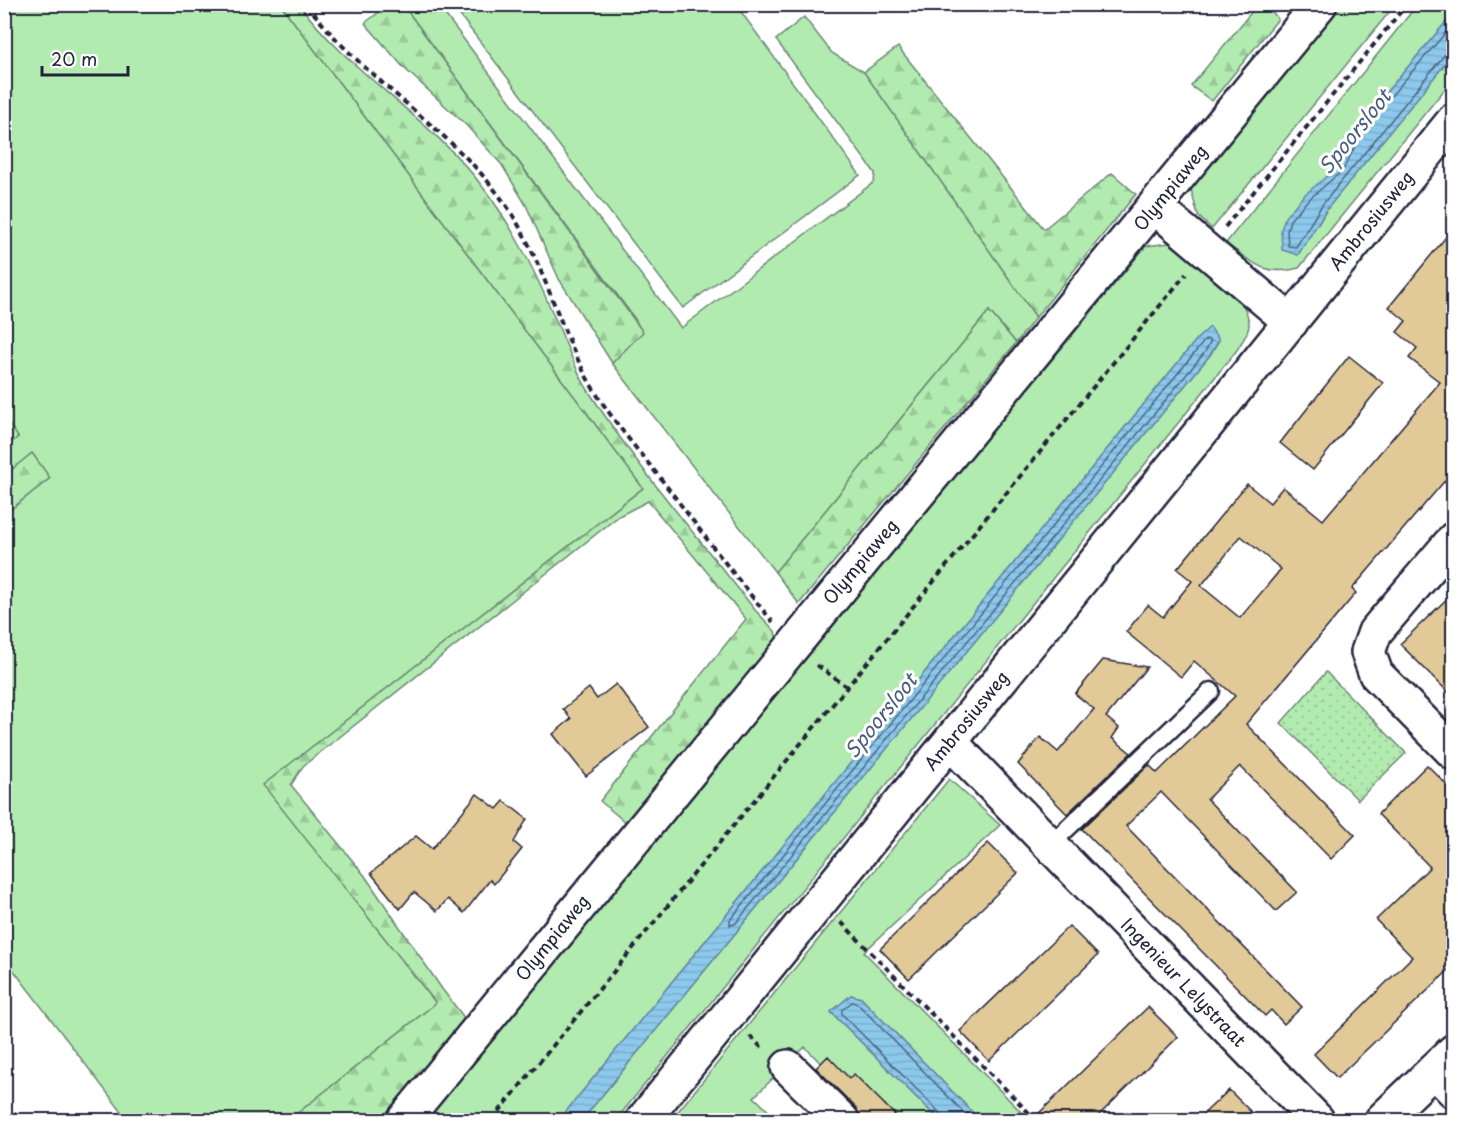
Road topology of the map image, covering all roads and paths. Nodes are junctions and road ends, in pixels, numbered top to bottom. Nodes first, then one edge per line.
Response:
1 (307, 4) edge
2 (1320, 4) edge
3 (1407, 4) edge
4 (1454, 120) edge
5 (1155, 207) junction
6 (1206, 250) junction
7 (1291, 322) junction
8 (1449, 553) edge
9 (792, 646) junction
10 (847, 688) junction
11 (1211, 691) dead end
12 (950, 742) junction
13 (1454, 753) edge
14 (1050, 845) junction
15 (821, 901) junction
16 (729, 1015) junction
17 (788, 1067) joint
18 (1447, 1071) edge
19 (404, 1120) edge
20 (492, 1120) edge
21 (643, 1120) edge
22 (842, 1120) edge
23 (1036, 1120) edge
24 (1317, 1120) edge
25 (1382, 1120) edge

1 - 9 path
2 - 5 street, Olympiaweg
3 - 6 path
4 - 7 street, Ambrosiusweg
5 - 6 street
5 - 9 street, Olympiaweg
6 - 7 street
6 - 10 path
7 - 12 street, Ambrosiusweg
8 - 13 street
9 - 10 path
9 - 19 street, Olympiaweg
10 - 20 path
11 - 14 lane
12 - 14 street, Ingenieur Lelystraat
12 - 15 street, Ambrosiusweg
14 - 24 street, Ingenieur Lelystraat
15 - 16 street, Ambrosiusweg
15 - 23 path
16 - 17 path
16 - 21 street, Ambrosiusweg
17 - 22 street
18 - 25 street

